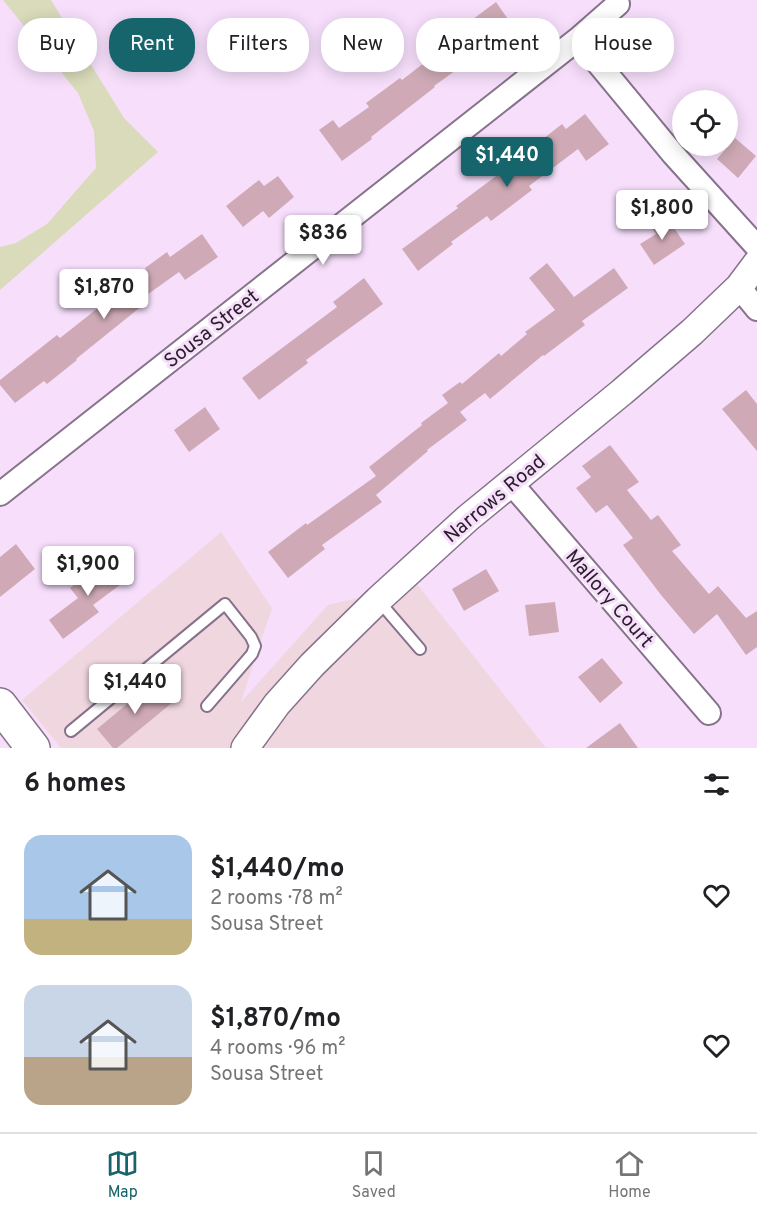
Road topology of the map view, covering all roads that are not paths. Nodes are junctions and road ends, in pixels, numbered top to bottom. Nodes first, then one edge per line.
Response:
1 (618, 4) dead end
2 (602, 18) edge
3 (572, 44) edge
4 (605, 72) edge
5 (757, 247) edge
6 (757, 263) edge
7 (739, 287) junction
8 (757, 309) edge
9 (512, 483) junction
10 (0, 494) edge
11 (378, 600) junction
12 (420, 649) dead end
13 (0, 705) edge
14 (207, 706) dead end
15 (709, 712) dead end
16 (71, 731) dead end
17 (0, 742) edge
18 (5, 748) edge
19 (33, 748) edge
20 (245, 748) edge

1 - 2 street, Sousa Street
3 - 10 street, Sousa Street
4 - 5 street
6 - 7 street, Narrows Road
7 - 8 street
7 - 9 street, Narrows Road
9 - 11 street, Narrows Road
9 - 15 street, Mallory Court
11 - 12 lane
11 - 20 street, Narrows Road
13 - 19 main road
14 - 16 lane
17 - 18 main road

